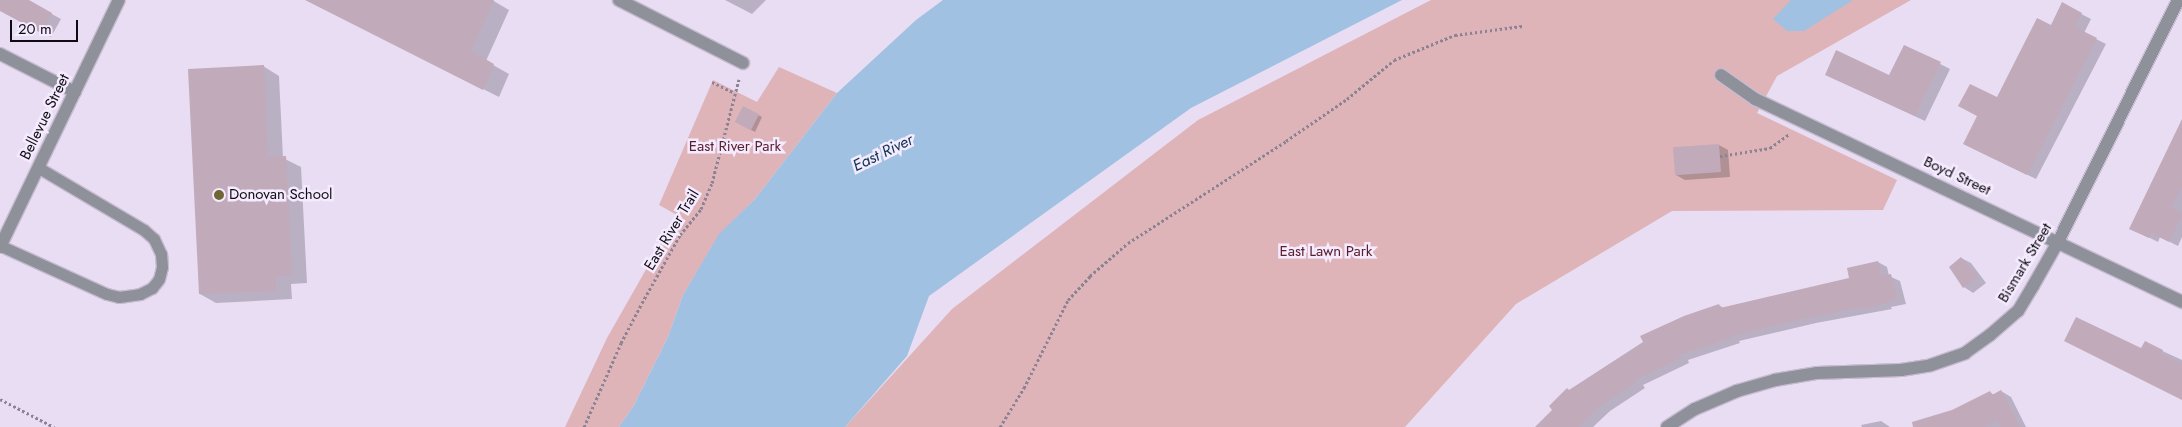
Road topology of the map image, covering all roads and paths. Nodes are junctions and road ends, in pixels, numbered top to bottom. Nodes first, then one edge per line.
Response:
1 (119, 0) edge
2 (619, 0) edge
3 (2178, 0) edge
4 (1522, 26) dead end
5 (0, 54) edge
6 (743, 63) joint
7 (1721, 75) dead end
8 (712, 82) dead end
9 (76, 92) junction
10 (735, 93) junction
11 (1804, 122) junction
12 (1720, 156) dead end
13 (38, 168) junction
14 (2058, 242) junction
15 (0, 247) edge
16 (2182, 302) edge
17 (0, 399) edge
18 (54, 427) edge
19 (584, 427) edge
20 (1000, 427) edge
21 (1667, 427) edge

1 - 9 street, Bellevue Street
2 - 6 street
3 - 14 street, Bismark Street
4 - 20 path
5 - 9 street
6 - 10 path, East River Trail
7 - 11 street, Boyd Street
8 - 10 path
9 - 13 street, Bellevue Street
10 - 19 path, East River Trail
11 - 12 path
11 - 14 street, Boyd Street
13 - 15 street, Bellevue Street
13 - 15 lane
14 - 16 street, Boyd Street
14 - 21 street, Bismark Street
17 - 18 path

